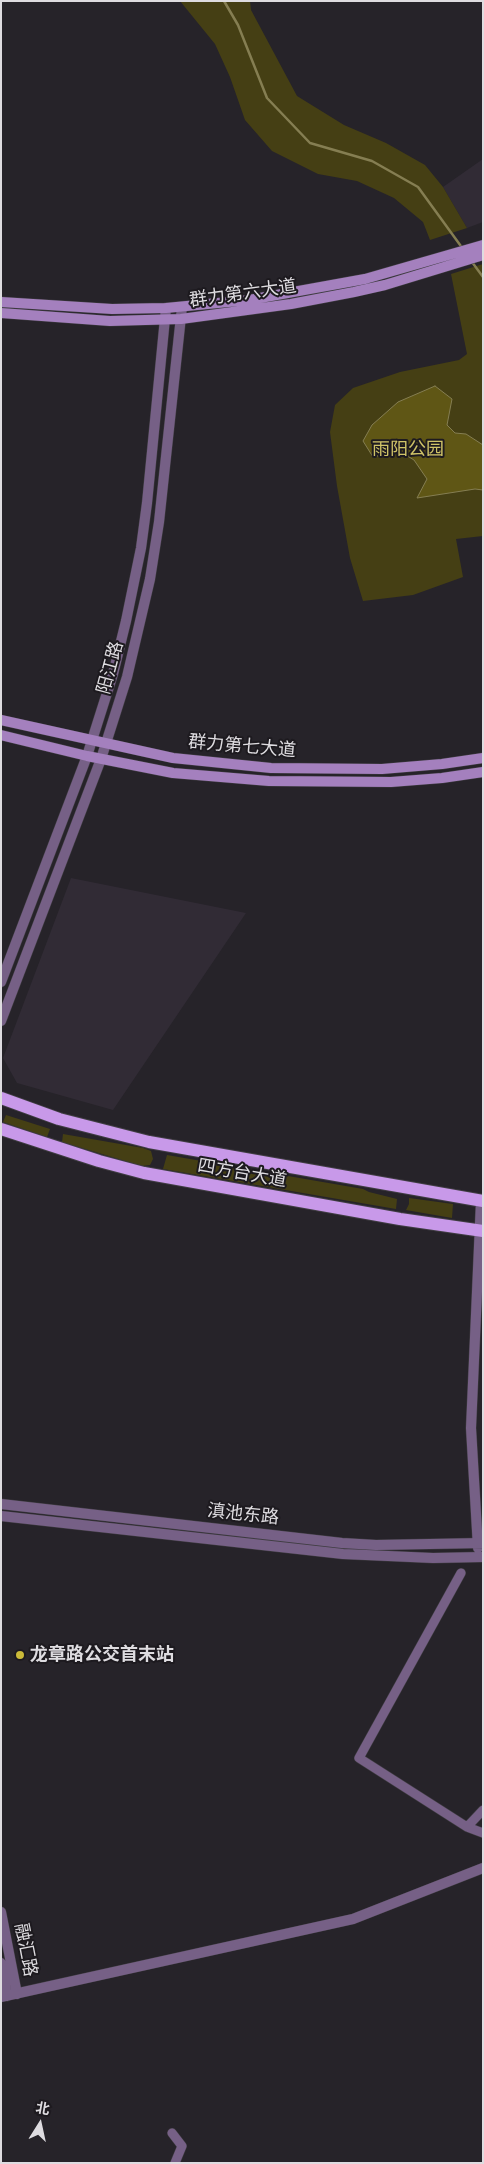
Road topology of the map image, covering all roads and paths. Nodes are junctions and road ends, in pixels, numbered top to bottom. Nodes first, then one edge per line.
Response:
1 (481, 251) edge
2 (447, 262) junction
3 (1, 302) edge
4 (182, 307) junction
5 (166, 308) junction
6 (1, 314) edge
7 (180, 319) junction
8 (165, 320) junction
9 (1, 720) edge
10 (1, 735) edge
11 (92, 741) junction
12 (106, 744) junction
13 (87, 756) junction
14 (101, 758) junction
15 (483, 758) edge
16 (483, 772) edge
17 (1, 982) edge
18 (1, 1021) edge
19 (1, 1098) edge
20 (1, 1129) edge
21 (482, 1201) edge
22 (481, 1231) edge
23 (1, 1504) edge
24 (1, 1516) edge
25 (480, 1543) edge
26 (481, 1557) edge
27 (462, 1573) dead end
28 (483, 1810) edge
29 (467, 1827) junction
30 (483, 1833) edge
31 (483, 1868) edge
32 (1, 1912) edge
33 (1, 1963) edge
34 (8, 1990) edge
35 (172, 2133) dead end
36 (175, 2163) edge

1 - 2 main road, 群力第六大道
2 - 4 main road, 群力第六大道
2 - 7 main road, 群力第六大道
3 - 5 main road, 群力第六大道
4 - 5 main road, 群力第六大道
4 - 7 street, 阳江路
5 - 8 street, 阳江路
6 - 8 main road, 群力第六大道
7 - 8 main road, 群力第六大道
7 - 12 street, 阳江路
8 - 11 street, 阳江路
9 - 11 main road, 群力第七大道
10 - 13 main road, 群力第七大道
11 - 12 main road, 群力第七大道
11 - 13 street, 阳江路
12 - 14 street, 阳江路
12 - 15 main road, 群力第七大道
13 - 14 main road, 群力第七大道
13 - 17 street, 阳江路
14 - 16 main road, 群力第七大道
14 - 18 street, 阳江路
19 - 21 main road, 四方台大道
20 - 22 main road, 四方台大道
21 - 22 street
22 - 25 street
23 - 25 street, 滇池东路
24 - 26 street, 滇池东路
25 - 26 street
27 - 29 street
28 - 29 street
29 - 30 street
31 - 34 street
32 - 34 street, 融汇路
33 - 34 street, 融汇路
35 - 36 street

